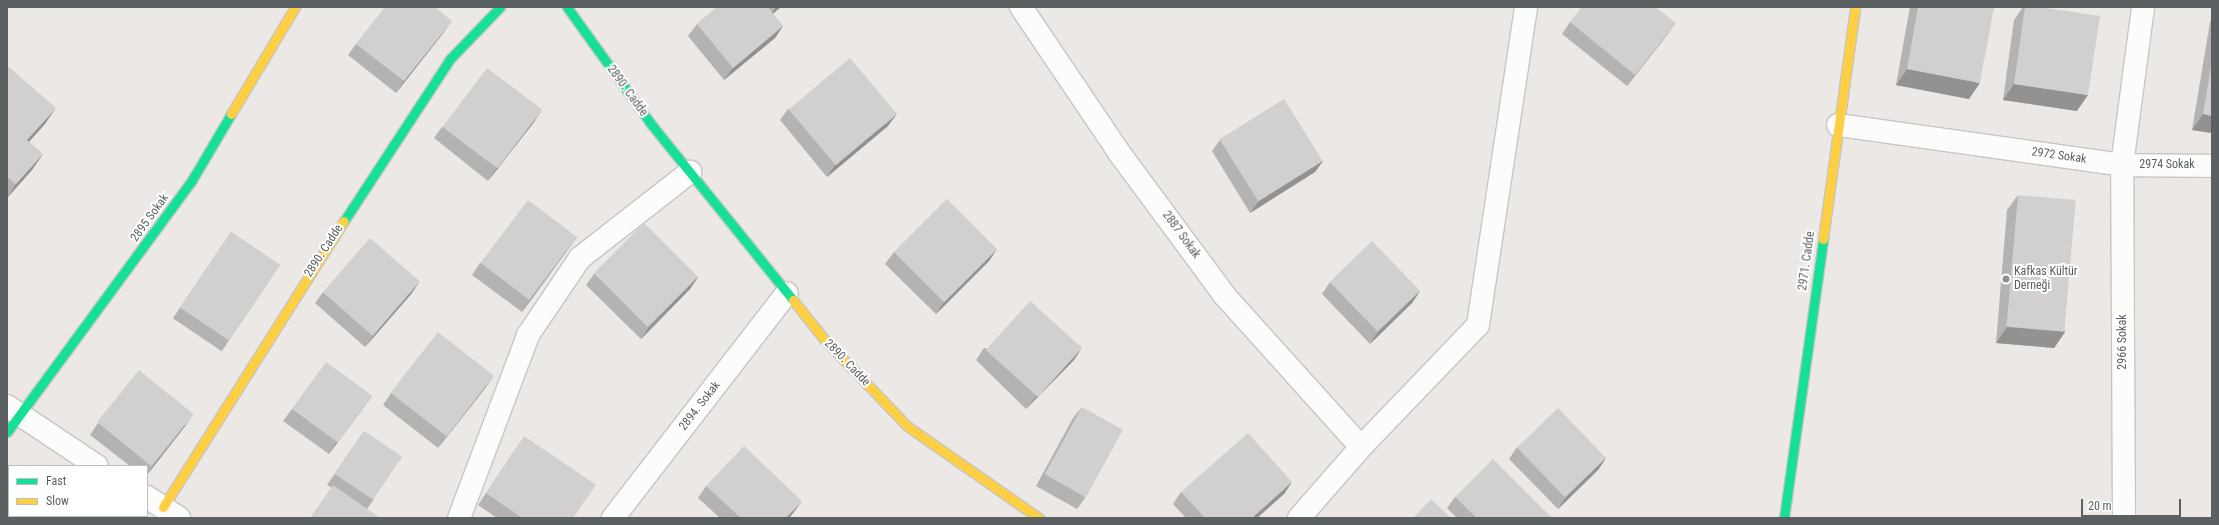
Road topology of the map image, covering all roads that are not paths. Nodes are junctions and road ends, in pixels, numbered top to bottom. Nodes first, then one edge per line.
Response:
1 (295, 7) edge
2 (500, 7) edge
3 (567, 7) edge
4 (1021, 7) edge
5 (1526, 7) edge
6 (1855, 7) edge
7 (2142, 7) edge
8 (1838, 125) junction
9 (2122, 165) junction
10 (2212, 166) edge
11 (690, 172) junction
12 (787, 293) junction
13 (11, 418) edge
14 (1361, 447) junction
15 (95, 465) edge
16 (163, 507) edge
17 (459, 518) edge
18 (613, 518) edge
19 (1039, 518) edge
20 (1299, 518) edge
21 (1784, 518) edge
22 (2124, 518) edge

1 - 13 street, 2895 Sokak
2 - 16 street, 2890. Cadde
3 - 11 street, 2890. Cadde
4 - 14 street, 2887 Sokak
5 - 14 street
6 - 8 street, 2971. Cadde
7 - 9 street
8 - 9 street, 2972 Sokak
8 - 21 street, 2971. Cadde
9 - 10 street, 2974 Sokak
9 - 22 street, 2966 Sokak
11 - 12 street, 2890. Cadde
11 - 17 street
12 - 18 street, 2894. Sokak
12 - 19 street, 2890. Cadde
13 - 15 street
14 - 20 street

